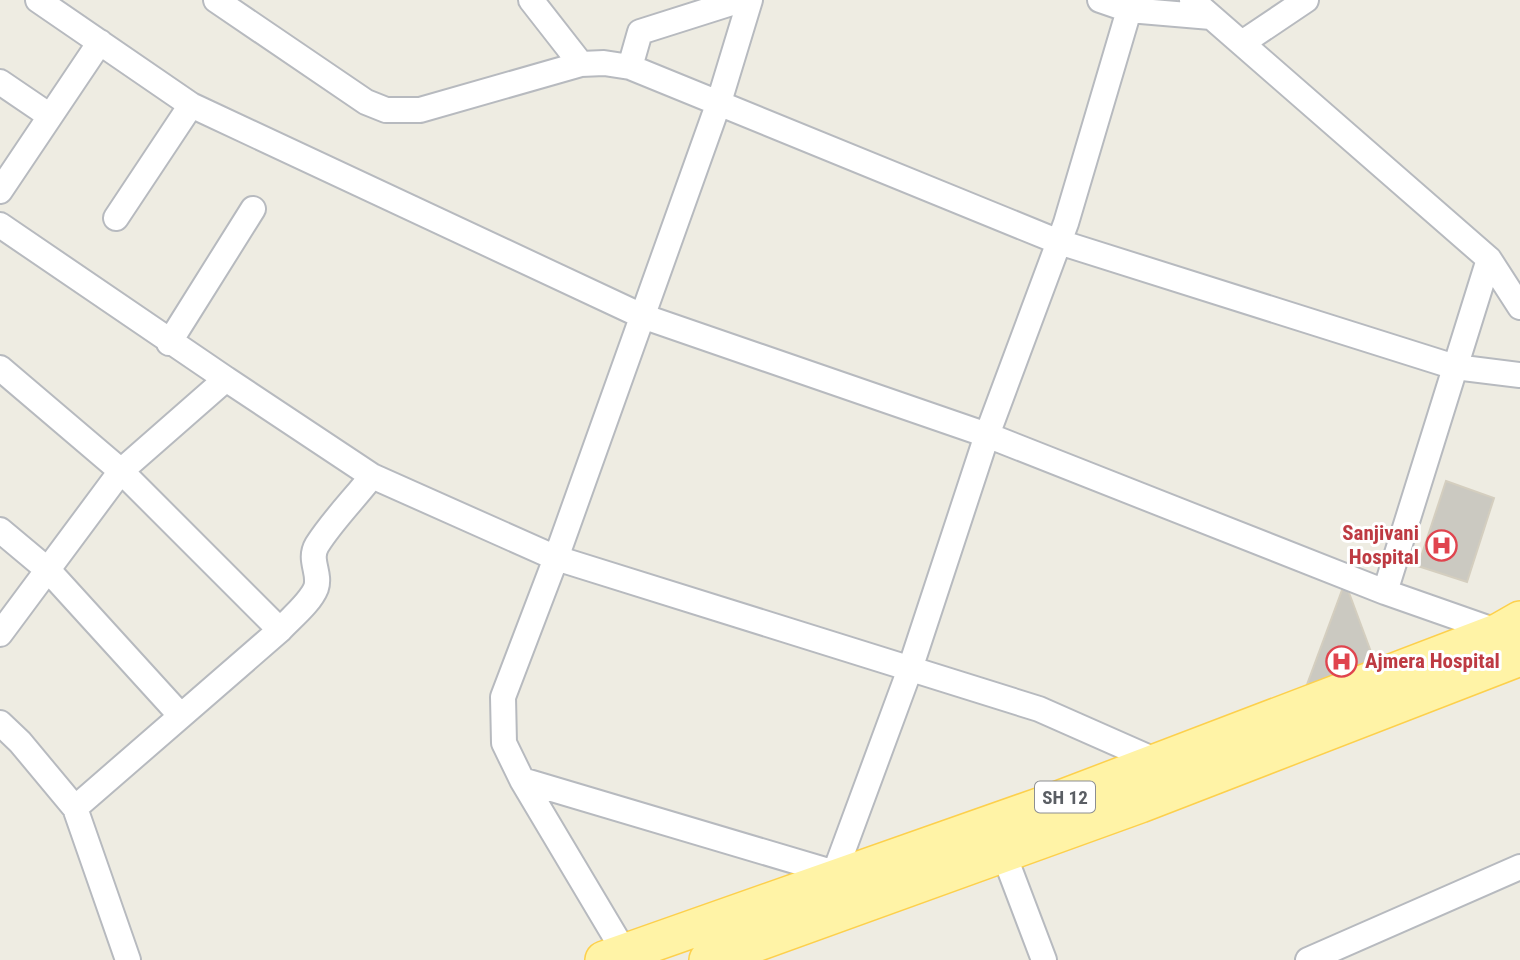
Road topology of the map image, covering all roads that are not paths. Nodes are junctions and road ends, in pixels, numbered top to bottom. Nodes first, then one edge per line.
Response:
1 (38, 0) edge
2 (216, 0) edge
3 (531, 0) edge
4 (741, 0) edge
5 (750, 0) edge
6 (1100, 0) edge
7 (1192, 0) edge
8 (1306, 0) edge
9 (1130, 5) edge
10 (1211, 17) junction
11 (100, 42) junction
12 (1242, 43) junction
13 (581, 64) junction
14 (629, 67) junction
15 (0, 82) edge
16 (719, 102) junction
17 (191, 105) junction
18 (50, 116) junction
19 (0, 191) edge
20 (253, 209) dead end
21 (116, 218) dead end
22 (0, 225) edge
23 (1059, 242) junction
24 (1489, 260) junction
25 (1520, 306) edge
26 (642, 316) junction
27 (169, 343) junction
28 (1455, 367) junction
29 (0, 368) edge
30 (1520, 375) edge
31 (226, 379) junction
32 (987, 435) junction
33 (121, 471) junction
34 (372, 476) junction
35 (0, 530) edge
36 (556, 558) junction
37 (49, 571) junction
38 (1385, 592) junction
39 (280, 630) junction
40 (0, 634) edge
41 (1513, 636) edge
42 (909, 669) junction
43 (181, 716) junction
44 (0, 723) edge
45 (1159, 762) junction
46 (522, 780) junction
47 (75, 807) junction
48 (1003, 852) junction
49 (1520, 867) edge
50 (833, 877) junction
51 (614, 956) edge
52 (712, 959) edge
53 (128, 960) edge
54 (1044, 960) edge
55 (1308, 960) edge

1 - 11 street
2 - 13 street
3 - 13 street
4 - 14 street
5 - 16 street
6 - 9 street
7 - 10 street
8 - 12 street
9 - 10 street
9 - 23 street
10 - 12 street
11 - 17 street
11 - 18 street
12 - 24 street
13 - 14 street
14 - 16 street
15 - 18 street
16 - 23 street
16 - 26 street
17 - 21 street
17 - 26 street
18 - 19 street
20 - 27 street
22 - 27 street
23 - 28 street
23 - 32 street
24 - 25 street
24 - 28 street
26 - 32 street
26 - 36 street
27 - 31 street
28 - 30 street
28 - 38 street
29 - 33 street
31 - 33 street
31 - 34 street
32 - 38 street
32 - 42 street
33 - 37 street
33 - 39 street
34 - 36 street
34 - 39 street
35 - 37 street
36 - 42 street
36 - 46 street
37 - 40 street
37 - 43 street
38 - 41 street
39 - 43 street
41 - 45 main road, SH 12
41 - 48 main road, SH 12
42 - 45 street
42 - 50 street
43 - 47 street
44 - 47 street
45 - 50 main road, SH 12
46 - 50 street
46 - 51 street
47 - 53 street
48 - 52 main road, SH 12
48 - 54 street
49 - 55 street
50 - 51 main road, SH 12

